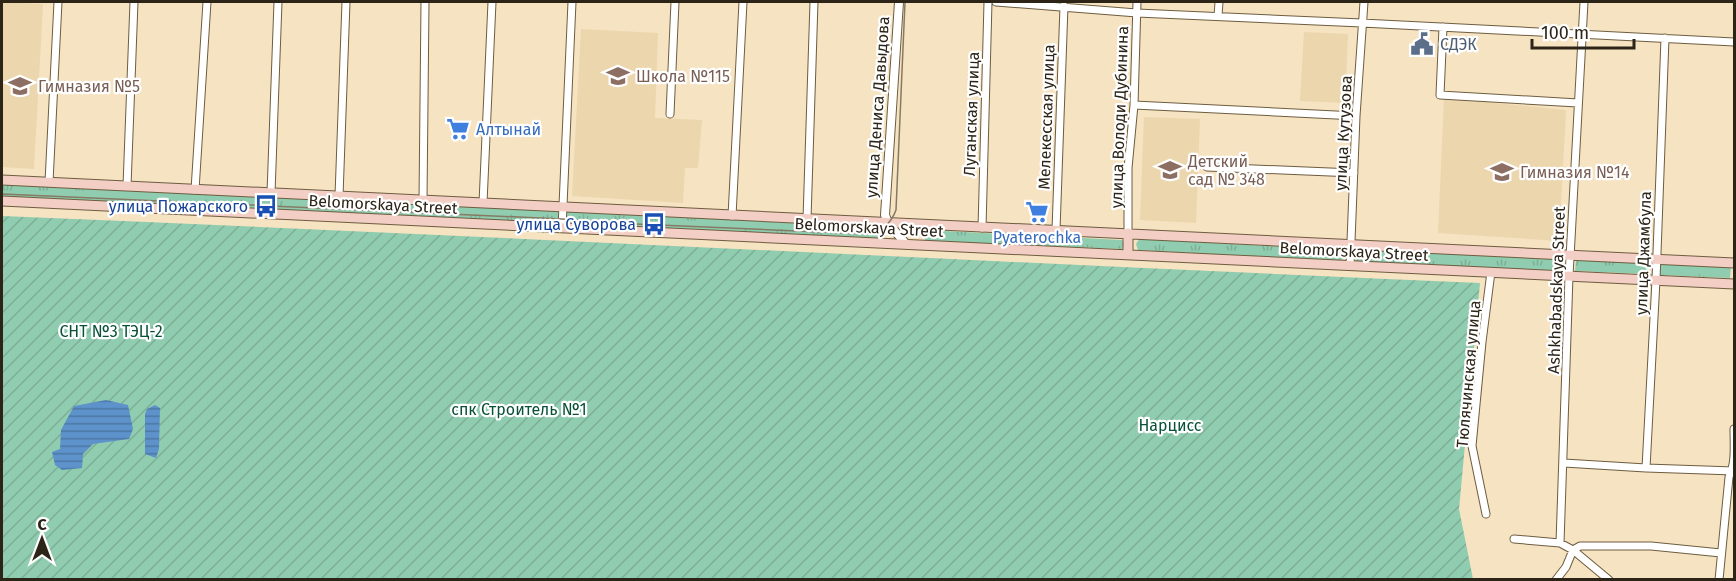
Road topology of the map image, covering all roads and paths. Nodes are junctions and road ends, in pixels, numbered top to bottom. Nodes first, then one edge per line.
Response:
1 (58, 2) edge
2 (134, 2) edge
3 (207, 2) edge
4 (278, 2) edge
5 (346, 2) edge
6 (425, 2) edge
7 (492, 2) edge
8 (572, 2) edge
9 (675, 2) edge
10 (743, 2) edge
11 (814, 2) edge
12 (899, 2) edge
13 (988, 2) edge
14 (996, 2) edge
15 (1137, 2) edge
16 (1219, 2) edge
17 (1364, 2) edge
18 (1584, 2) edge
19 (1064, 6) junction
20 (1137, 13) junction
21 (1218, 16) junction
22 (1362, 23) junction
23 (1443, 27) junction
24 (1582, 34) junction
25 (1665, 38) junction
26 (1734, 42) edge
27 (1578, 103) junction
28 (1134, 105) junction
29 (669, 114) dead end
30 (1356, 116) junction
31 (1207, 167) dead end
32 (1354, 173) junction
33 (2, 180) edge
34 (49, 182) junction
35 (127, 186) junction
36 (195, 190) junction
37 (272, 193) junction
38 (339, 196) junction
39 (423, 200) junction
40 (2, 201) edge
41 (483, 203) junction
42 (563, 207) junction
43 (732, 216) junction
44 (807, 219) junction
45 (888, 223) junction
46 (562, 228) junction
47 (982, 228) junction
48 (1056, 230) junction
49 (1128, 233) junction
50 (906, 244) junction
51 (1351, 246) junction
52 (1128, 255) junction
53 (1570, 256) junction
54 (1657, 259) junction
55 (1734, 263) edge
56 (1350, 266) junction
57 (1491, 272) junction
58 (1569, 276) junction
59 (1656, 280) junction
60 (1734, 284) edge
61 (1734, 429) edge
62 (1564, 463) junction
63 (1646, 468) junction
64 (1734, 471) edge
65 (1486, 514) dead end
66 (1514, 539) dead end
67 (1560, 543) junction
68 (1574, 550) junction
69 (1721, 553) junction
70 (1556, 579) edge
71 (1609, 579) edge
72 (1719, 579) edge

1 - 34 street
2 - 35 street
3 - 36 street
4 - 37 street
5 - 38 street
6 - 39 street
7 - 41 street
8 - 42 street
9 - 29 street
10 - 43 street
11 - 44 street
12 - 45 street, улица Дениса Давыдова
13 - 47 street, Луганская улица
14 - 19 street
15 - 20 street, улица Володи Дубинина
16 - 21 street
17 - 22 street, улица Кутузова
18 - 24 street, Ashkhabadskaya Street
19 - 20 street
19 - 48 street, Мелекесская улица
20 - 21 street
20 - 28 street, улица Володи Дубинина
21 - 22 street
22 - 23 street
22 - 30 street, улица Кутузова
23 - 24 street
23 - 27 street
24 - 25 street
24 - 27 street, Ashkhabadskaya Street
25 - 26 street
25 - 54 street, улица Джамбула
27 - 53 street, Ashkhabadskaya Street
28 - 30 street
28 - 49 street, улица Володи Дубинина
30 - 32 street, улица Кутузова
31 - 32 street
32 - 51 street, улица Кутузова
33 - 34 main road, Belomorskaya Street
34 - 35 main road, Belomorskaya Street
35 - 36 main road, Belomorskaya Street
36 - 37 main road, Belomorskaya Street
37 - 38 main road, Belomorskaya Street
38 - 39 main road, Belomorskaya Street
39 - 41 main road, Belomorskaya Street
40 - 46 main road, Belomorskaya Street
41 - 42 main road, Belomorskaya Street
42 - 43 main road, Belomorskaya Street
42 - 46 street
43 - 44 main road, Belomorskaya Street
44 - 45 main road, Belomorskaya Street
45 - 47 main road, Belomorskaya Street
45 - 50 street
46 - 50 main road, Belomorskaya Street
47 - 48 main road, Belomorskaya Street
48 - 49 main road, Belomorskaya Street
49 - 51 main road, Belomorskaya Street
49 - 52 main road
50 - 52 main road, Belomorskaya Street
51 - 53 main road, Belomorskaya Street
51 - 56 street, улица Кутузова
52 - 56 main road, Belomorskaya Street
53 - 54 main road, Belomorskaya Street
53 - 58 street, Ashkhabadskaya Street
54 - 55 main road, Belomorskaya Street
54 - 59 street, улица Джамбула
56 - 57 main road, Belomorskaya Street
57 - 58 main road, Belomorskaya Street
57 - 65 street, Тюлячинская улица
58 - 59 main road, Belomorskaya Street
58 - 62 street, Ashkhabadskaya Street
59 - 60 main road, Belomorskaya Street
59 - 63 street, улица Джамбула
61 - 64 street
62 - 63 street
62 - 67 street, Ashkhabadskaya Street
63 - 64 street
64 - 69 street
66 - 67 street
67 - 68 street
68 - 69 street
68 - 70 street
68 - 71 street
69 - 72 street

